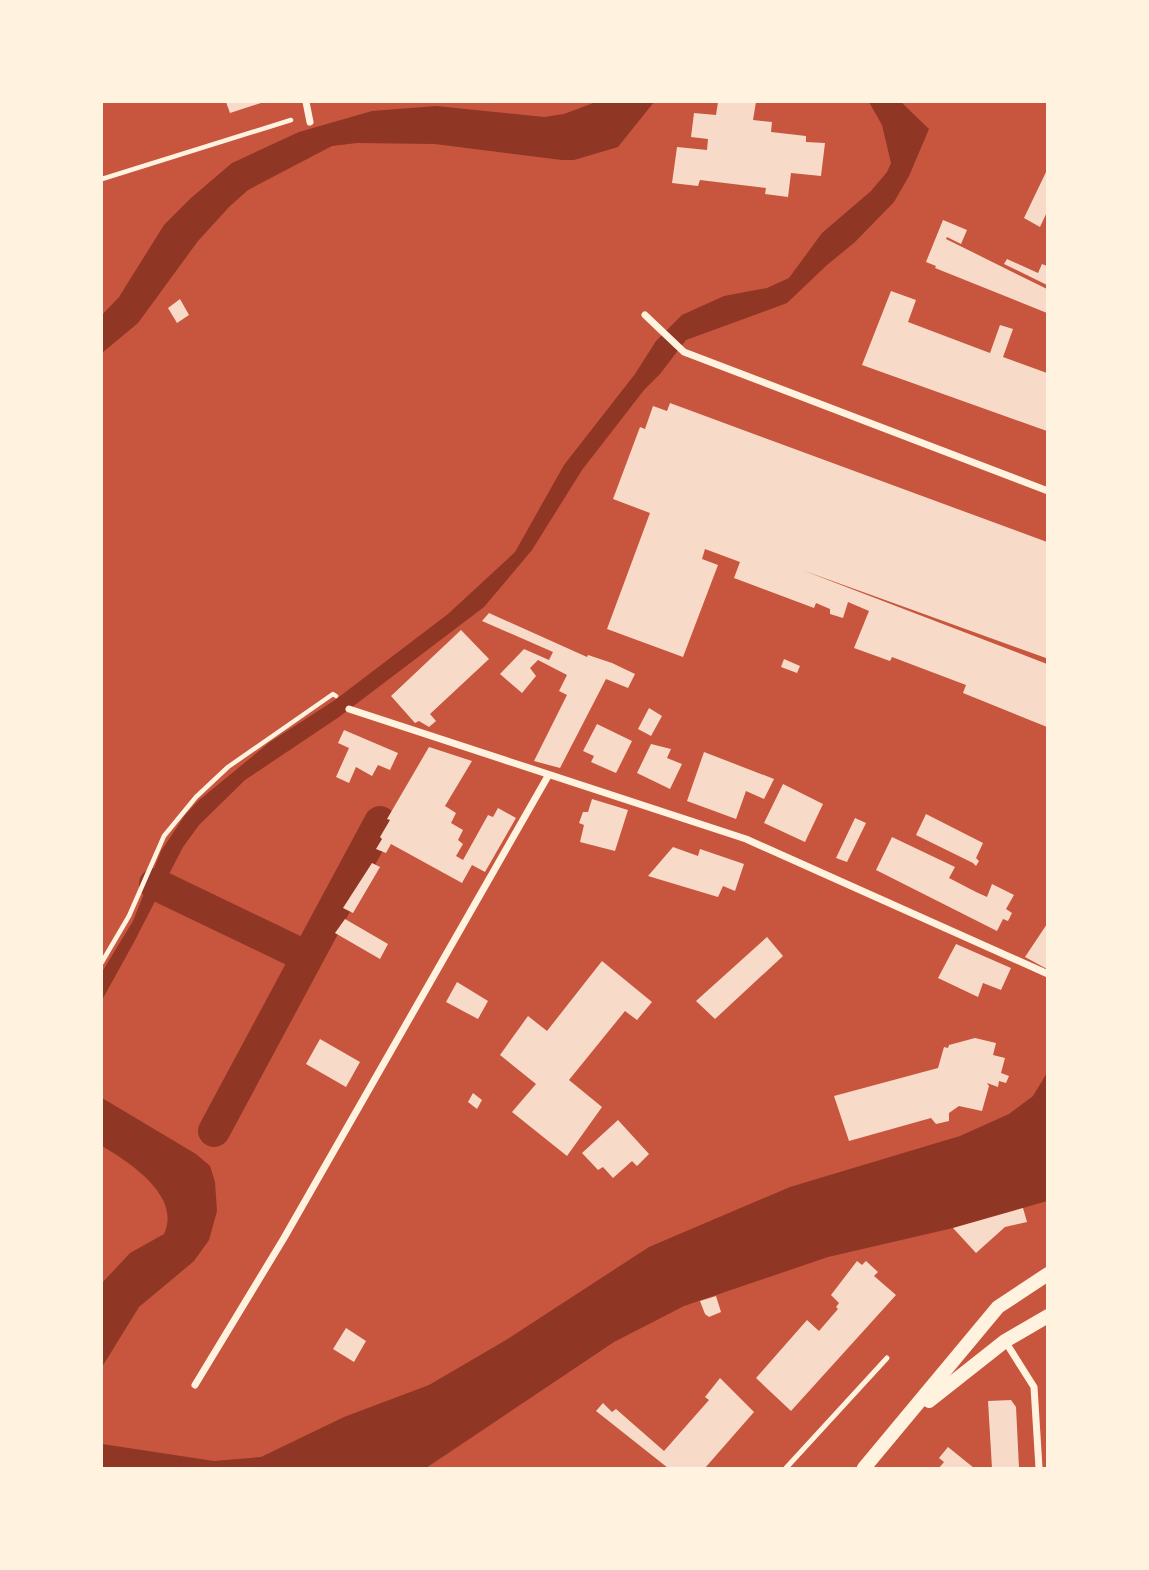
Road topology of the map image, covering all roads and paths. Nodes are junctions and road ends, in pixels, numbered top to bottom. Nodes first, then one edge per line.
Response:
1 (306, 102) edge
2 (309, 119) joint
3 (102, 179) edge
4 (645, 315) dead end
5 (1048, 491) edge
6 (333, 694) dead end
7 (349, 709) dead end
8 (548, 776) junction
9 (102, 962) edge
10 (1048, 974) edge
11 (1048, 1274) edge
12 (1048, 1316) edge
13 (1005, 1341) junction
14 (887, 1358) dead end
15 (195, 1385) dead end
16 (906, 1420) junction
17 (788, 1468) edge
18 (864, 1468) edge
19 (1039, 1468) edge

1 - 2 street
2 - 3 path
4 - 5 street
6 - 9 path
7 - 8 street
8 - 10 street
8 - 15 street
11 - 16 main road
12 - 13 main road
13 - 16 main road
13 - 19 street
14 - 17 lane
16 - 18 main road

